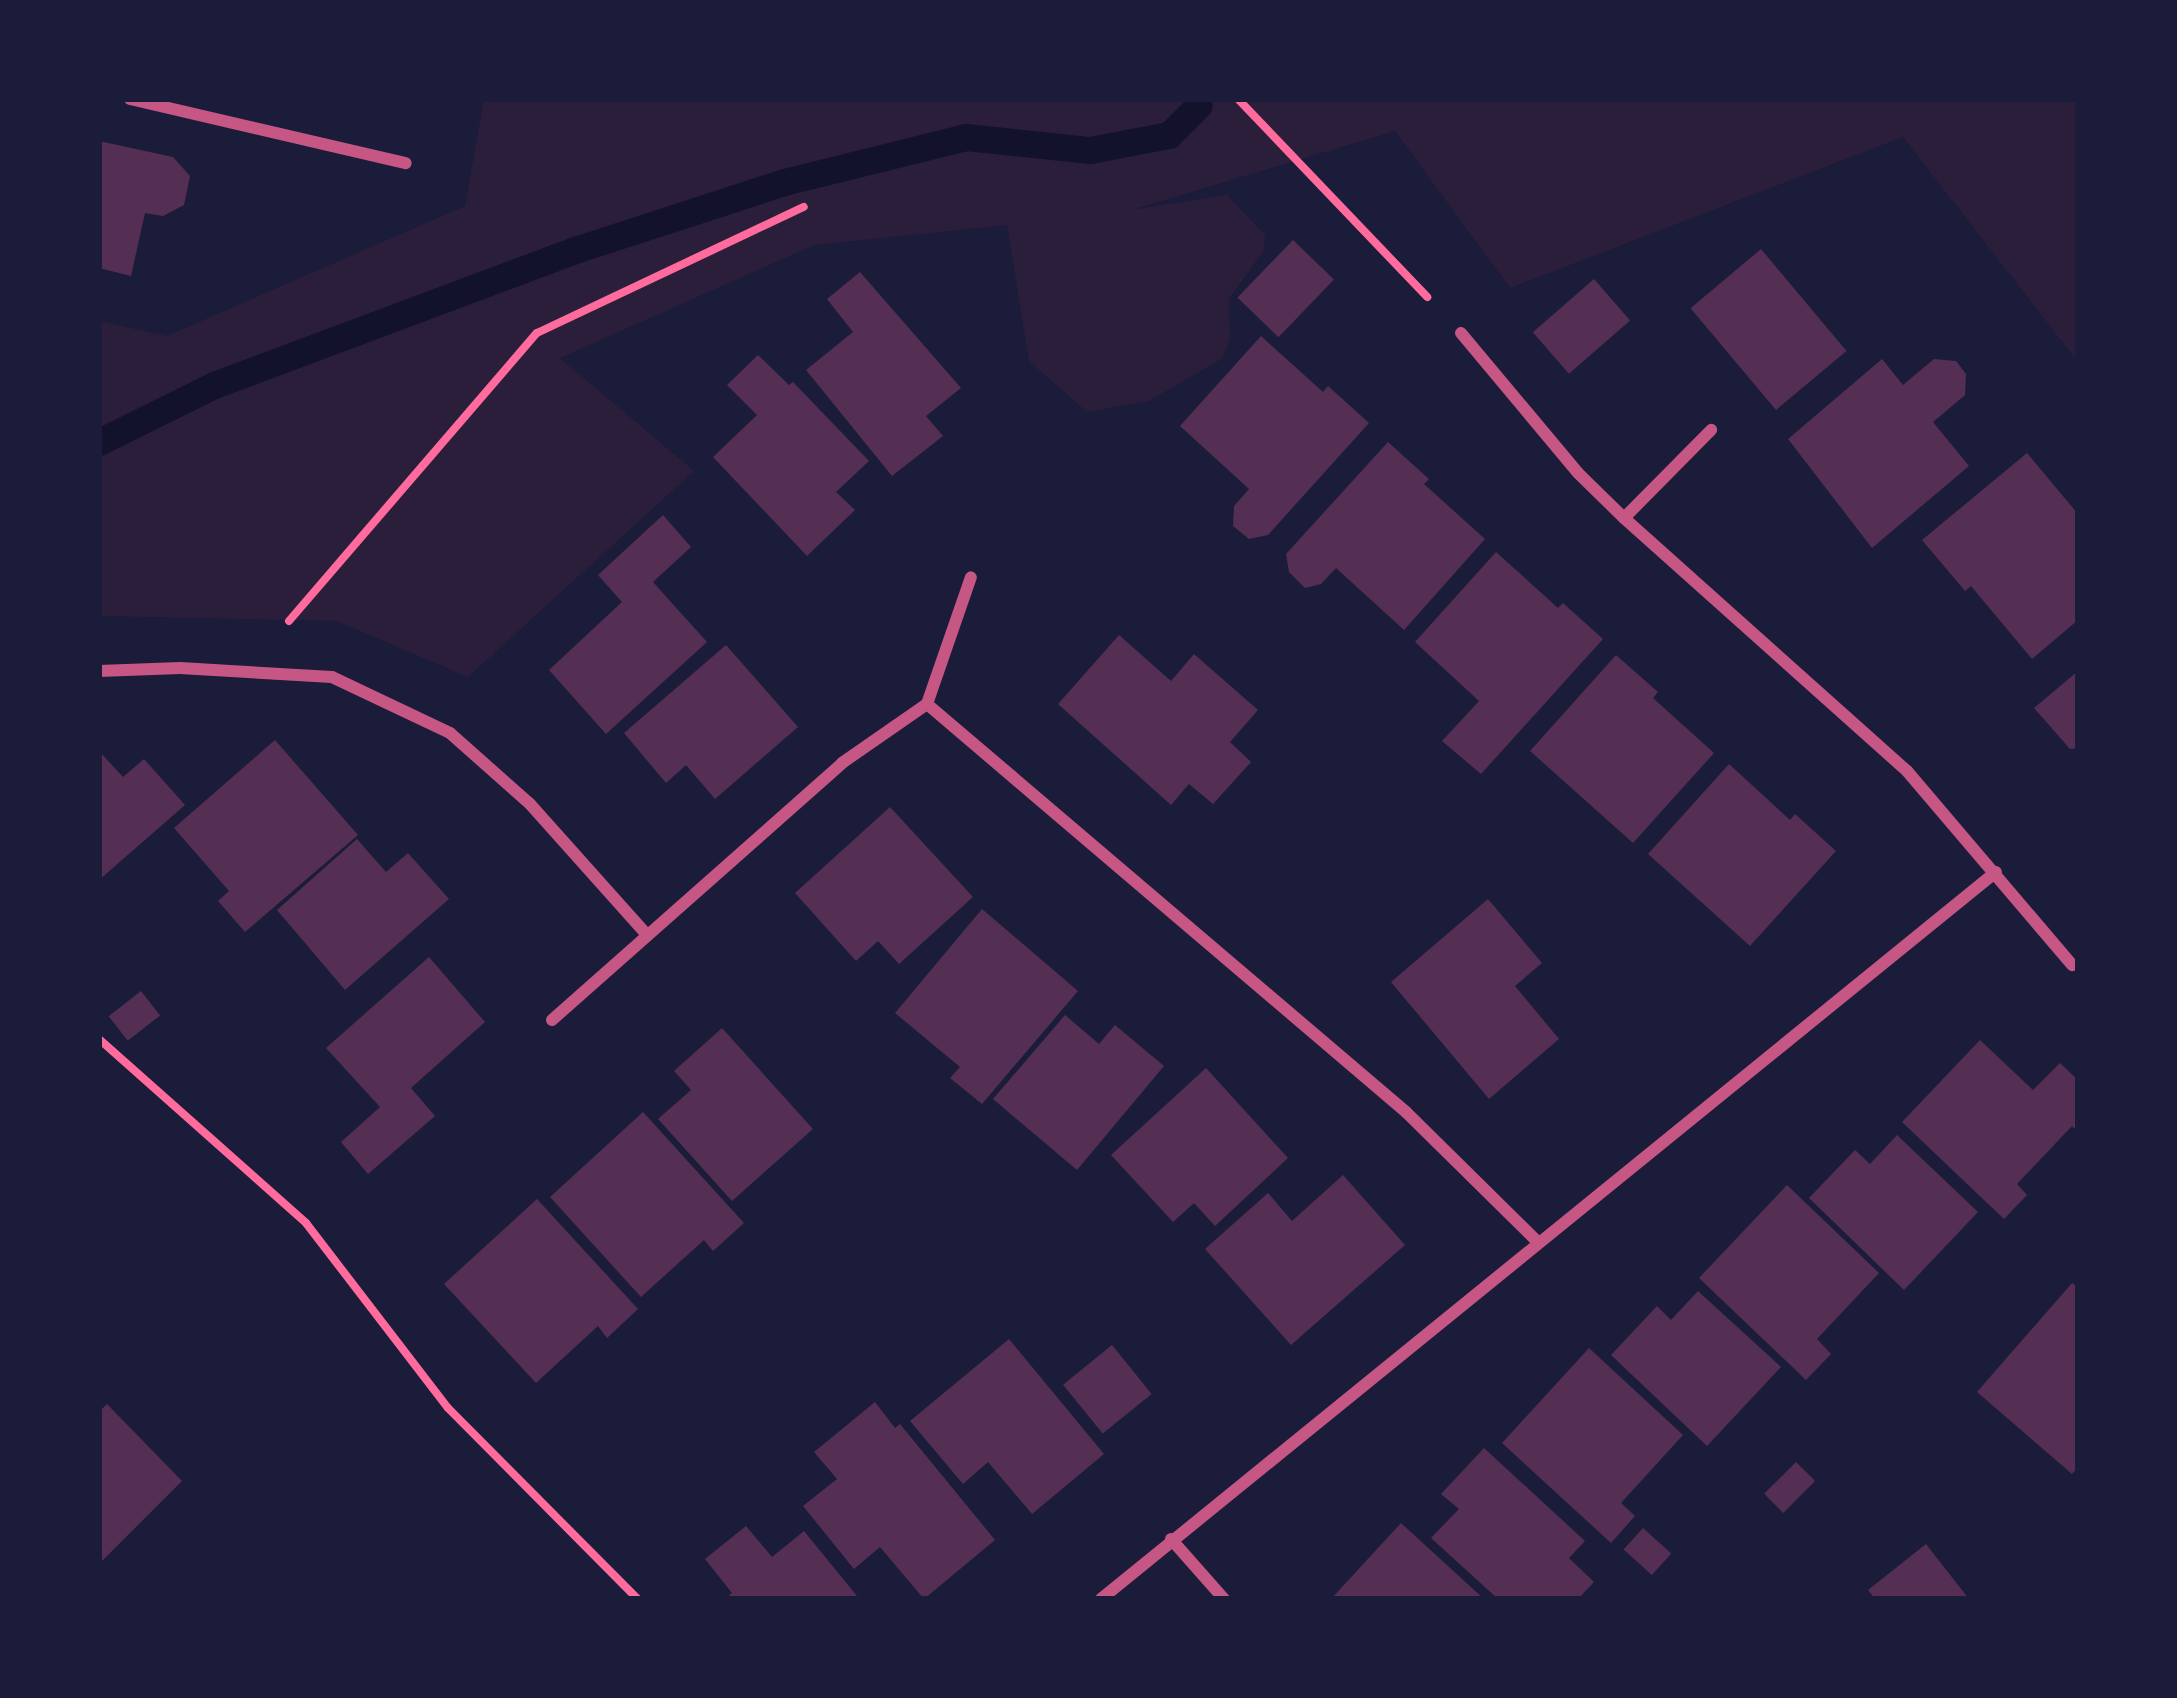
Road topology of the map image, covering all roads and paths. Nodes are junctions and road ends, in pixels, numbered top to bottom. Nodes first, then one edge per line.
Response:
1 (130, 99) edge
2 (1238, 99) edge
3 (406, 163) dead end
4 (803, 207) dead end
5 (1461, 333) joint
6 (1711, 430) dead end
7 (1624, 518) junction
8 (971, 577) dead end
9 (99, 671) edge
10 (244, 672) junction
11 (928, 704) junction
12 (1996, 872) junction
13 (646, 935) junction
14 (2072, 965) dead end
15 (552, 1020) dead end
16 (99, 1039) edge
17 (1538, 1242) junction
18 (1171, 1538) junction
19 (638, 1599) edge
20 (1101, 1599) edge
21 (1223, 1599) edge

1 - 3 street
2 - 5 path
4 - 10 path
5 - 7 street
6 - 7 street
7 - 12 street
8 - 11 street
9 - 10 street
10 - 13 street
11 - 13 street
11 - 17 street
12 - 14 street
12 - 17 street
13 - 15 street
16 - 19 path
17 - 18 street
18 - 20 street
18 - 21 street

